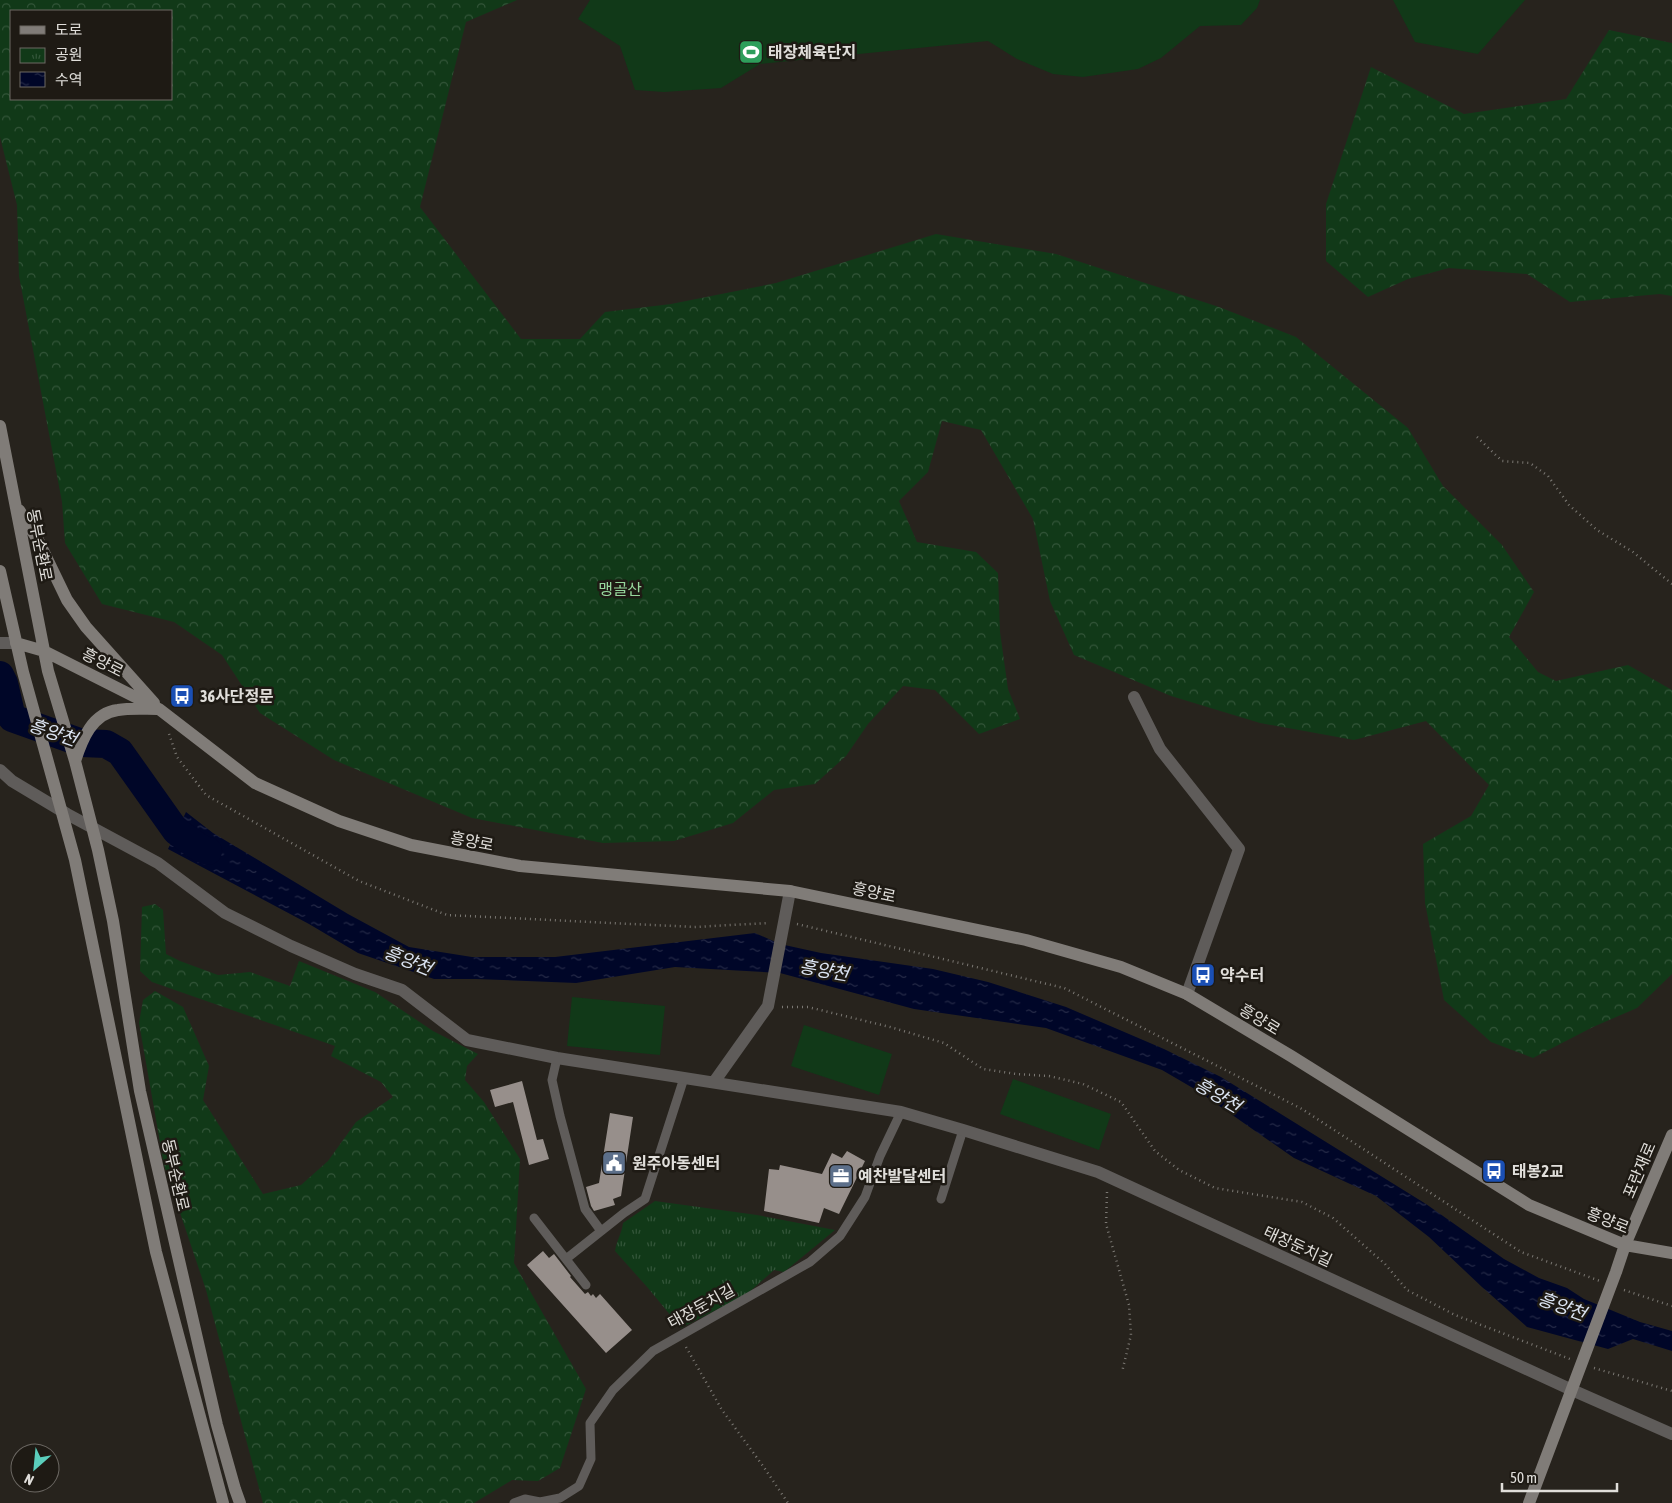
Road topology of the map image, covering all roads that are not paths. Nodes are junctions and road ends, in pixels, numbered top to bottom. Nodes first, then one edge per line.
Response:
1 (0, 426) edge
2 (14, 502) junction
3 (0, 571) edge
4 (2, 587) edge
5 (0, 643) edge
6 (16, 643) junction
7 (44, 651) junction
8 (1134, 697) dead end
9 (159, 709) junction
10 (75, 761) junction
11 (0, 770) edge
12 (790, 891) junction
13 (1187, 994) junction
14 (557, 1058) junction
15 (684, 1078) junction
16 (714, 1082) junction
17 (901, 1112) junction
18 (962, 1130) junction
19 (1672, 1135) edge
20 (941, 1199) dead end
21 (534, 1218) dead end
22 (601, 1231) junction
23 (1625, 1245) junction
24 (1672, 1253) edge
25 (566, 1259) junction
26 (586, 1286) dead end
27 (1572, 1390) junction
28 (1672, 1434) edge
29 (223, 1503) edge
30 (240, 1503) edge
31 (514, 1503) edge
32 (1529, 1503) edge

1 - 2 street, 동부순환로
2 - 7 street, 동부순환로
2 - 9 street
3 - 4 street
4 - 6 street
5 - 6 street
6 - 7 street, 흥양로
6 - 29 street
7 - 9 street, 흥양로
7 - 10 street, 동부순환로
8 - 13 street
9 - 10 street
9 - 12 street, 흥양로
10 - 30 street, 동부순환로
11 - 14 street, 태장둔치길
12 - 13 street, 흥양로
12 - 16 street
13 - 23 street, 흥양로
14 - 15 street, 태장둔치길
14 - 22 lane
15 - 16 street, 태장둔치길
15 - 22 lane
16 - 17 street, 태장둔치길
17 - 18 street, 태장둔치길
17 - 31 lane, 태장둔치길
18 - 20 lane
18 - 27 street, 태장둔치길
19 - 23 street, 포란재로
21 - 25 lane
22 - 25 lane
23 - 24 street, 흥양로
23 - 27 street, 포란재로
25 - 26 lane
27 - 28 street, 태장둔치길
27 - 32 street, 포란재로

